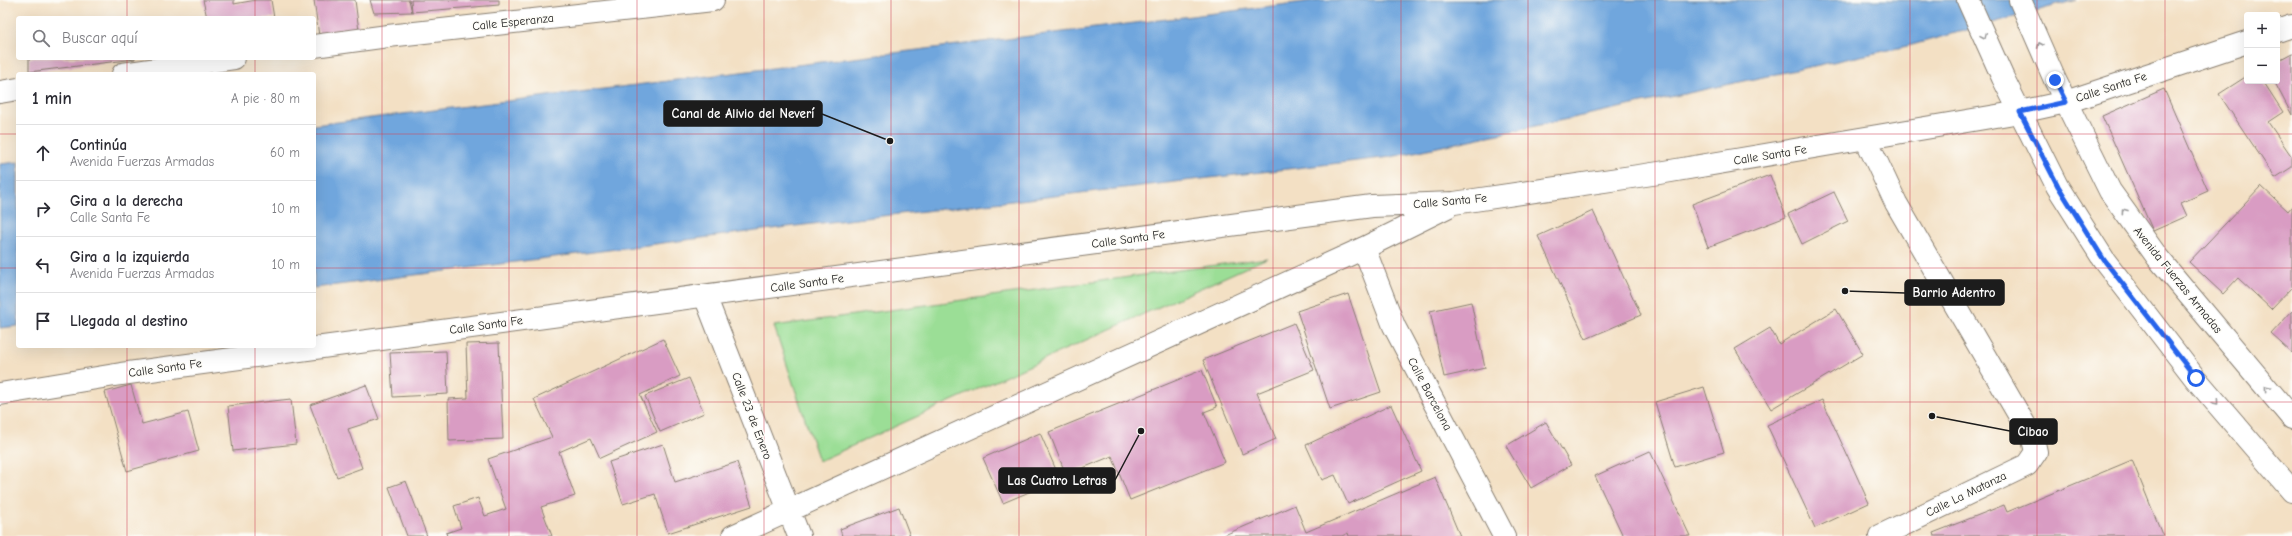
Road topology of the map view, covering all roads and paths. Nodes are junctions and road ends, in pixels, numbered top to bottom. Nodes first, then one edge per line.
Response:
1 (713, 0) edge
2 (1968, 0) edge
3 (2020, 0) edge
4 (570, 8) edge
5 (2292, 26) edge
6 (2280, 31) edge
7 (2244, 43) edge
8 (316, 46) edge
9 (220, 60) edge
10 (137, 72) edge
11 (16, 89) edge
12 (0, 92) edge
13 (2066, 102) junction
14 (2020, 112) junction
15 (1866, 139) junction
16 (1454, 203) junction
17 (1364, 248) junction
18 (705, 296) junction
19 (315, 348) edge
20 (316, 348) edge
21 (0, 394) edge
22 (2292, 418) edge
23 (2292, 491) edge
24 (789, 511) junction
25 (732, 536) edge
26 (799, 536) edge
27 (1504, 536) edge
28 (1880, 536) edge

1 - 4 street, Calle Esperanza
2 -> 14 street
13 -> 3 street, Avenida Fuerzas Armadas
4 - 8 street, Calle Esperanza
5 - 6 street
7 - 13 street, Calle Santa Fe
9 - 10 street
11 - 12 street
13 - 14 street, Calle Santa Fe
22 -> 13 street, Avenida Fuerzas Armadas
14 - 15 street, Calle Santa Fe
14 -> 23 street
15 - 16 street, Calle Santa Fe
15 - 28 street, Calle La Matanza
16 - 17 street
16 - 18 street, Calle Santa Fe
17 - 24 street
17 - 27 street, Calle Barcelona
18 - 20 street, Calle Santa Fe
18 - 24 street, Calle 23 de Enero
19 - 21 street, Calle Santa Fe
24 - 25 street
24 - 26 street, Calle 23 de Enero

